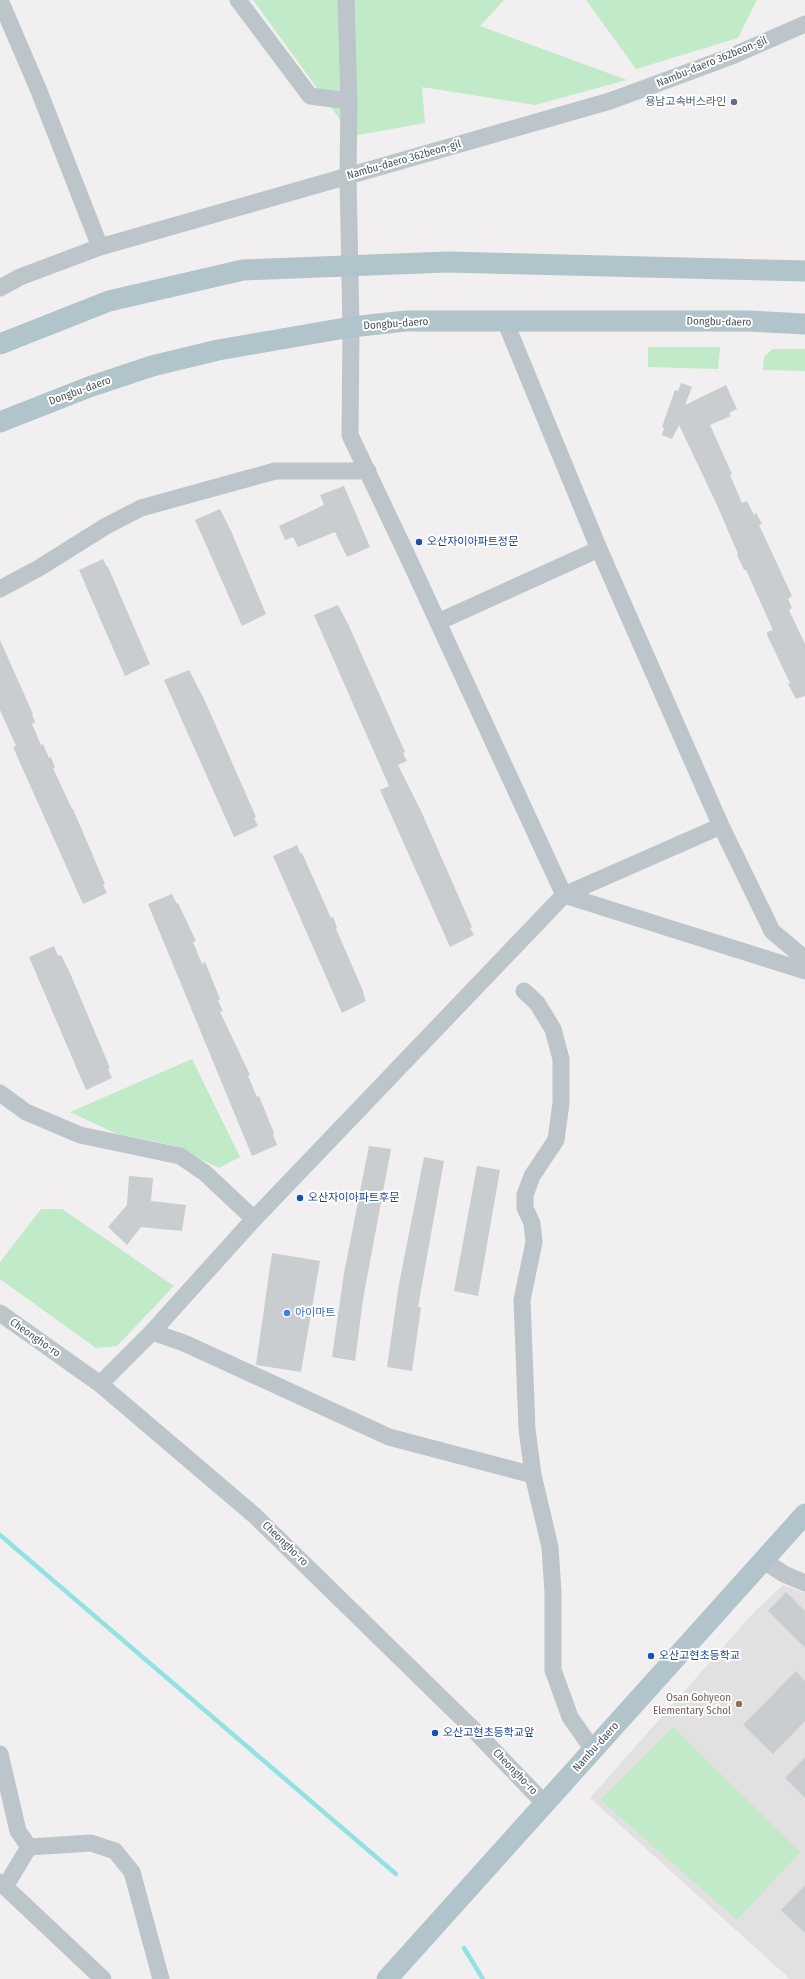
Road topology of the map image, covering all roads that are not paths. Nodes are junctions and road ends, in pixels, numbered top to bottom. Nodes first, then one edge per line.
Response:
1 (0, 0) edge
2 (238, 0) edge
3 (346, 0) edge
4 (805, 24) edge
5 (349, 101) junction
6 (348, 176) junction
7 (100, 247) junction
8 (350, 266) junction
9 (805, 271) edge
10 (0, 288) edge
11 (505, 321) junction
12 (805, 324) edge
13 (351, 327) junction
14 (0, 344) edge
15 (0, 422) edge
16 (368, 472) junction
17 (599, 549) junction
18 (0, 589) edge
19 (438, 622) junction
20 (721, 826) junction
21 (564, 895) junction
22 (772, 931) junction
23 (758, 956) junction
24 (805, 959) edge
25 (805, 971) edge
26 (524, 991) dead end
27 (0, 1093) edge
28 (254, 1219) junction
29 (0, 1313) edge
30 (152, 1332) junction
31 (100, 1384) junction
32 (533, 1475) junction
33 (805, 1514) edge
34 (764, 1561) junction
35 (805, 1583) edge
36 (592, 1750) junction
37 (0, 1754) edge
38 (545, 1804) junction
39 (29, 1846) junction
40 (3, 1885) edge
41 (103, 1979) edge
42 (161, 1979) edge
43 (387, 1979) edge

1 - 7 street
2 - 5 street
3 - 5 street
4 - 6 street, Nambu-daero 362beon-gil
5 - 6 street
6 - 7 street, Nambu-daero 362beon-gil
6 - 8 street
7 - 10 street, Nambu-daero 362beon-gil
8 - 9 main road
8 - 13 street
8 - 14 main road
11 - 12 main road, Dongbu-daero
11 - 13 main road, Dongbu-daero
11 - 17 street
13 - 15 main road, Dongbu-daero
13 - 16 street
16 - 18 street
16 - 19 street
17 - 19 street
17 - 20 street
19 - 21 street
20 - 21 street
20 - 22 street
21 - 23 street
21 - 28 street
22 - 23 street
22 - 24 street
23 - 25 street
26 - 32 street
27 - 28 street
28 - 30 street
29 - 31 street, Cheongho-ro
30 - 31 street
30 - 32 street
31 - 38 street, Cheongho-ro
32 - 36 street
33 - 34 main road, Nambu-daero
34 - 35 street
34 - 36 main road, Nambu-daero
36 - 38 main road, Nambu-daero
37 - 39 street
38 - 43 main road, Nambu-daero
39 - 40 street
39 - 42 street
40 - 41 street

